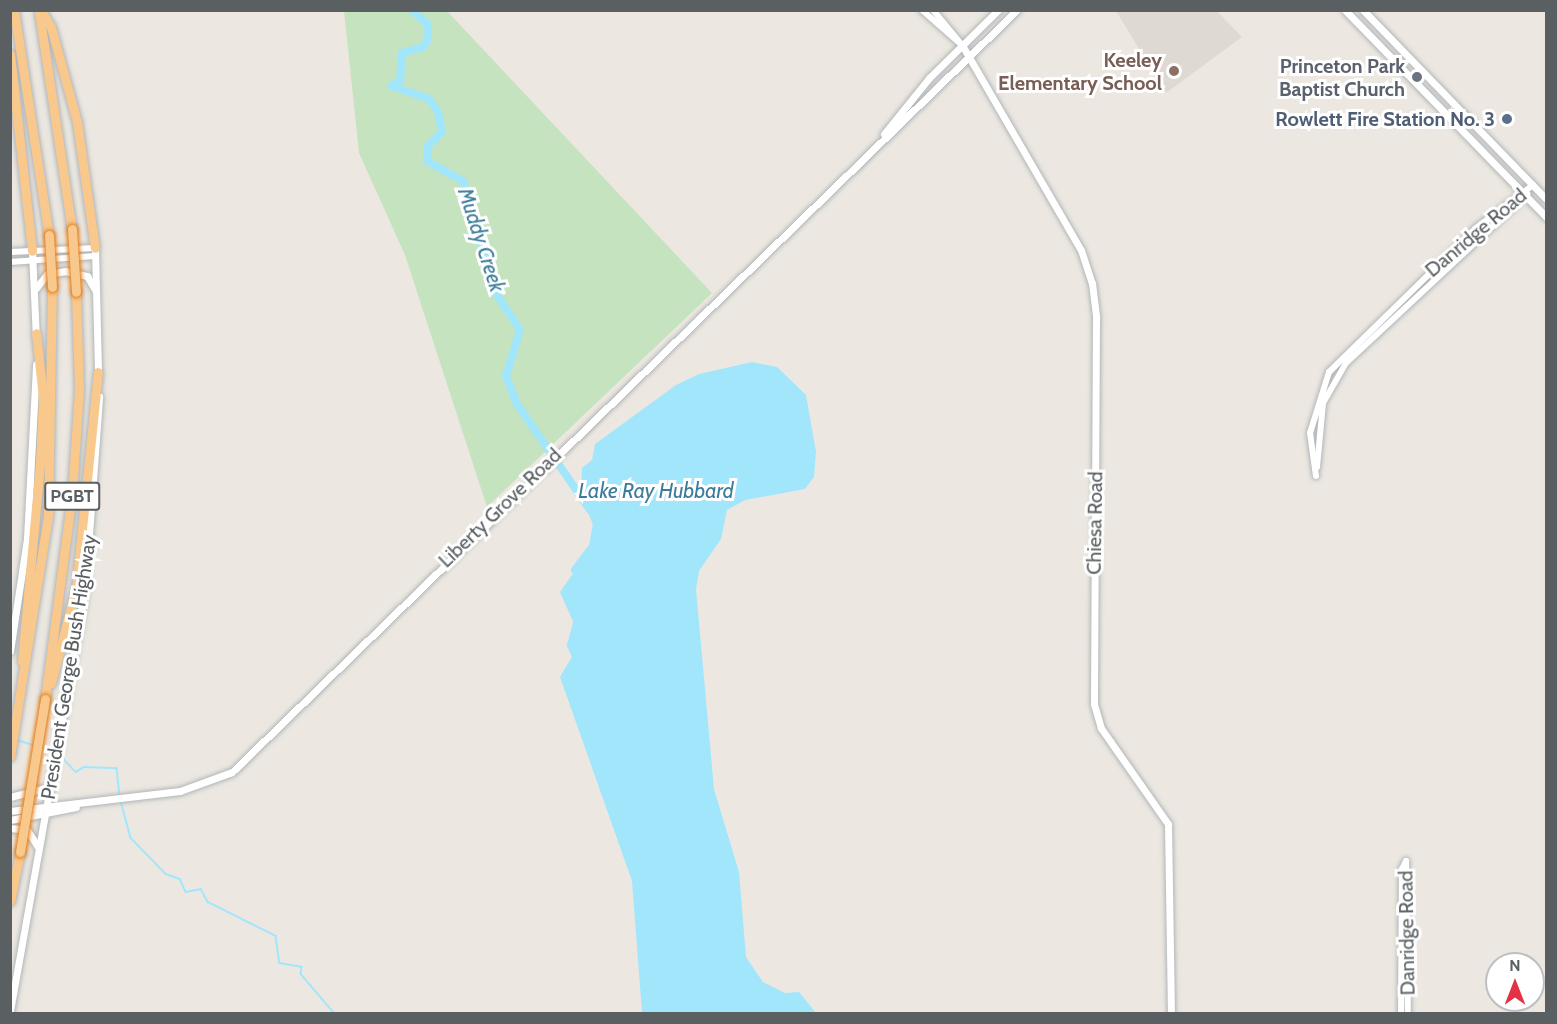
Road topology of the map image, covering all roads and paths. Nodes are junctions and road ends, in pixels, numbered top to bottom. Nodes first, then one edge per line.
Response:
1 (14, 10) edge
2 (40, 10) edge
3 (922, 10) edge
4 (933, 10) edge
5 (998, 10) edge
6 (1017, 10) edge
7 (1345, 10) edge
8 (1363, 10) edge
9 (962, 45) junction
10 (10, 54) edge
11 (970, 54) junction
12 (1491, 142) junction
13 (875, 146) junction
14 (1482, 151) junction
15 (1533, 185) junction
16 (1524, 194) junction
17 (1546, 198) edge
18 (1546, 217) edge
19 (10, 252) edge
20 (95, 252) junction
21 (32, 256) junction
22 (10, 262) edge
23 (35, 293) junction
24 (98, 298) junction
25 (36, 333) junction
26 (98, 372) junction
27 (10, 651) edge
28 (25, 675) junction
29 (45, 699) junction
30 (10, 756) edge
31 (50, 784) junction
32 (10, 798) edge
33 (91, 804) junction
34 (46, 806) junction
35 (10, 811) edge
36 (45, 815) junction
37 (10, 820) edge
38 (10, 828) edge
39 (39, 849) junction
40 (10, 901) edge
41 (10, 1011) edge
42 (1171, 1014) edge
43 (1401, 1014) edge
44 (1408, 1014) edge

1 - 28 highway, PGBT, bridge
2 - 20 highway
2 - 29 highway, PGBT, bridge
3 - 9 street
4 - 9 street
5 - 9 main road, Liberty Grove Road
6 - 11 main road, Liberty Grove Road
7 - 14 main road
8 - 12 main road
9 - 11 main road, Chiesa Road
9 - 13 main road, Liberty Grove Road
10 - 21 highway
11 - 13 main road, Liberty Grove Road
11 - 42 main road, Chiesa Road
12 - 14 main road
12 - 15 main road
13 - 33 main road, Liberty Grove Road
14 - 16 main road
15 - 16 street, Danridge Road
15 - 17 main road
16 - 16 street, Danridge Road
16 - 18 main road
19 - 21 street
20 - 21 street
20 - 24 main road, President George Bush Highway
21 - 22 street
21 - 23 main road
23 - 24 main road
23 - 25 main road
24 - 26 main road, President George Bush Highway
25 - 27 main road
25 - 28 highway
26 - 29 highway
26 - 31 main road, President George Bush Highway
28 - 30 highway, PGBT
29 - 40 highway, PGBT, bridge
31 - 32 main road
31 - 34 main road, President George Bush Highway
33 - 34 main road, Liberty Grove Road
33 - 36 main road, Liberty Grove Road
34 - 35 main road, Liberty Grove Road
34 - 36 main road, President George Bush Highway
36 - 37 main road, Liberty Grove Road
36 - 39 main road, President George Bush Highway
38 - 39 main road
39 - 41 main road, President George Bush Highway
43 - 44 street, Danridge Road

